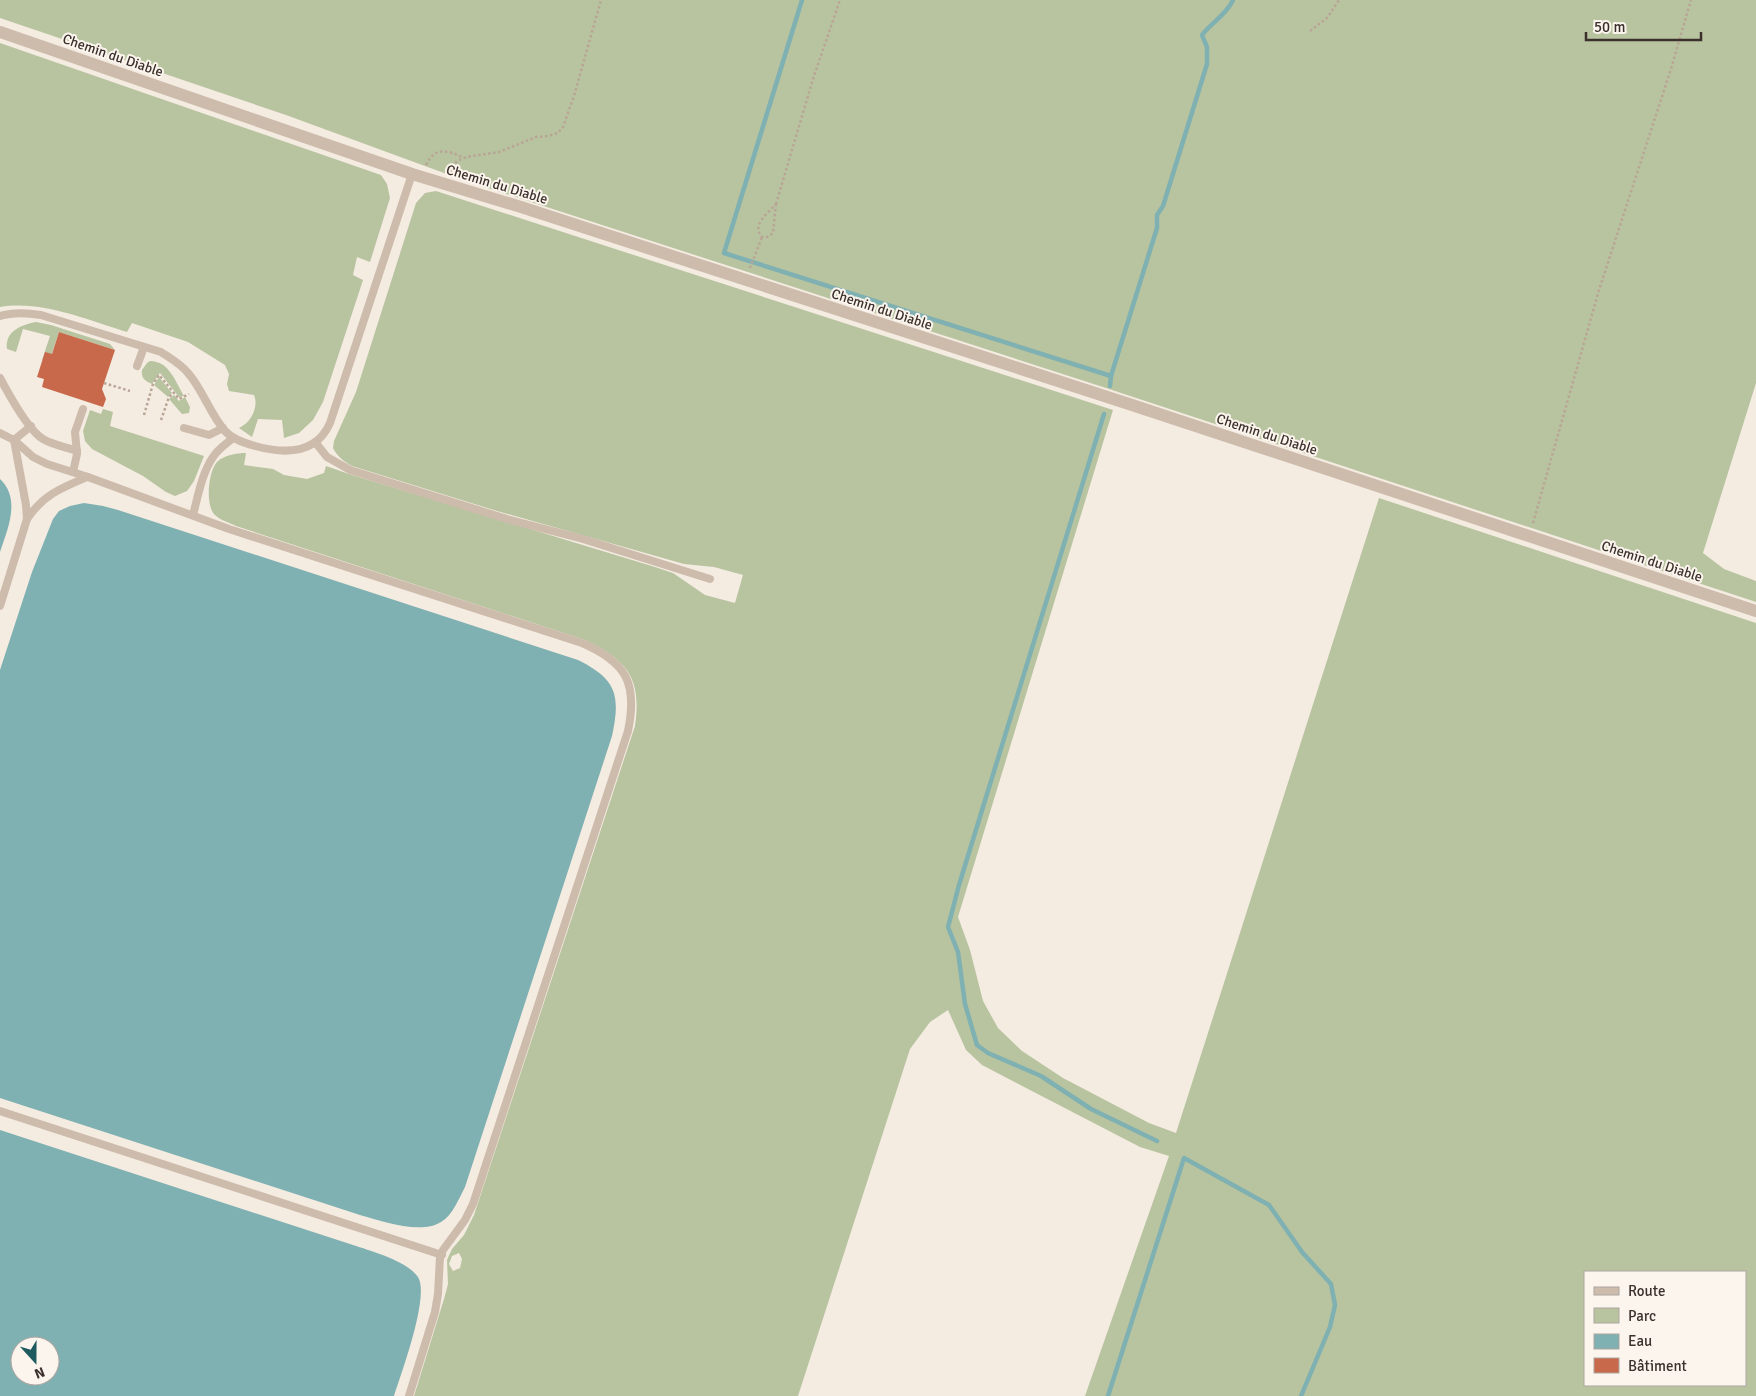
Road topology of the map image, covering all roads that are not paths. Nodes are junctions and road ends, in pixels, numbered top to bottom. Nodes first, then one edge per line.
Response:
1 (0, 32) edge
2 (416, 175) junction
3 (0, 316) edge
4 (144, 347) junction
5 (137, 366) dead end
6 (0, 378) edge
7 (83, 409) dead end
8 (32, 426) junction
9 (184, 428) dead end
10 (223, 428) junction
11 (0, 433) edge
12 (233, 438) junction
13 (14, 440) junction
14 (315, 442) junction
15 (77, 451) junction
16 (73, 472) junction
17 (88, 477) junction
18 (193, 515) junction
19 (27, 519) junction
20 (710, 579) dead end
21 (0, 606) edge
22 (1756, 611) edge
23 (0, 1112) edge
24 (442, 1254) junction
25 (409, 1396) edge

1 - 2 street, Chemin du Diable
2 - 14 lane
2 - 22 street, Chemin du Diable
3 - 4 lane
4 - 5 lane
4 - 10 lane
6 - 8 lane
7 - 15 lane
8 - 13 lane
8 - 15 lane
9 - 10 lane
10 - 12 lane
11 - 13 lane
12 - 14 lane
12 - 18 lane
13 - 16 lane
13 - 19 lane
14 - 20 lane
15 - 16 lane
16 - 17 lane
17 - 18 lane
17 - 19 lane
18 - 24 lane
19 - 21 lane
23 - 24 lane
24 - 25 lane

